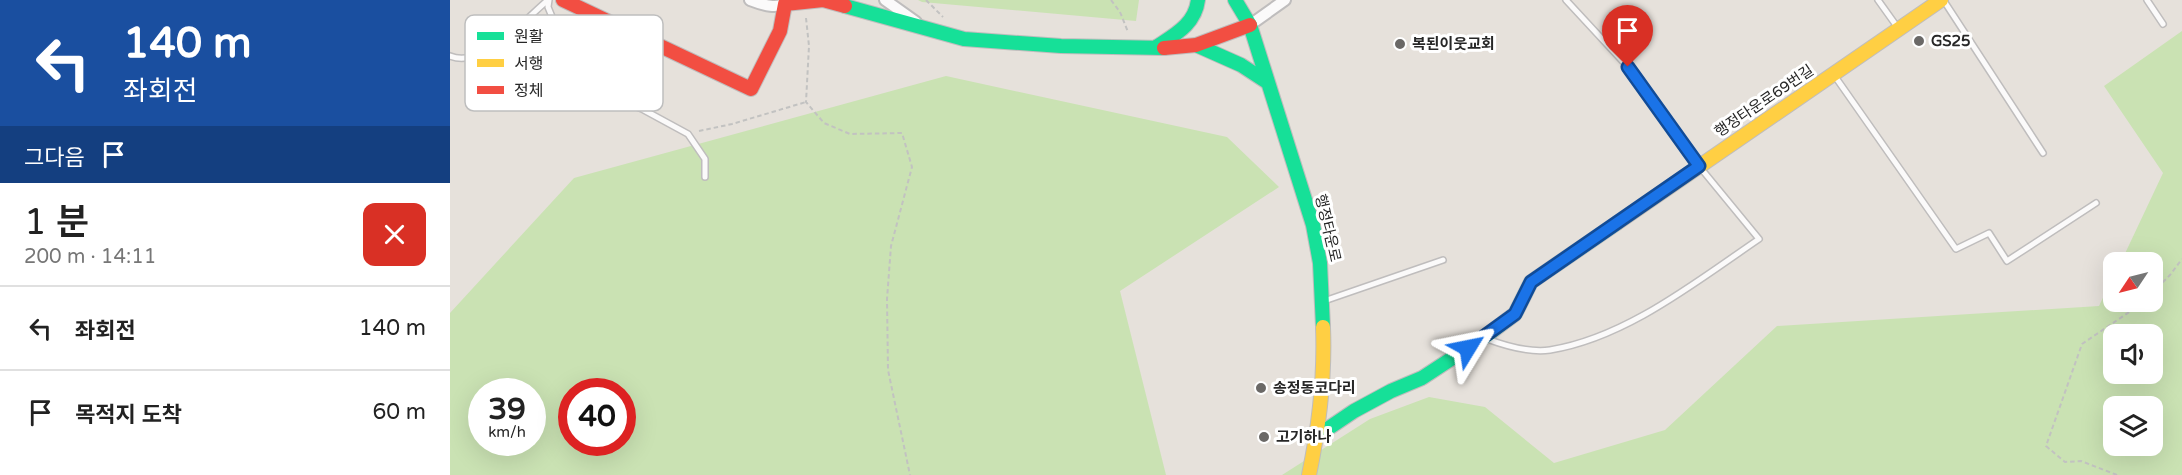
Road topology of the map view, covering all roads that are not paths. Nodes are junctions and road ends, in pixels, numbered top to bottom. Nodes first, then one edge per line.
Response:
1 (549, 0) edge
2 (563, 0) edge
3 (750, 0) edge
4 (885, 0) edge
5 (1198, 0) edge
6 (1235, 0) edge
7 (1285, 0) edge
8 (1566, 0) edge
9 (1878, 0) edge
10 (1942, 0) edge
11 (2147, 0) edge
12 (788, 2) edge
13 (532, 15) edge
14 (551, 15) edge
15 (595, 15) edge
16 (2163, 24) dead end
17 (1250, 25) junction
18 (926, 29) junction
19 (1899, 29) junction
20 (1196, 45) junction
21 (663, 47) edge
22 (1153, 49) junction
23 (450, 56) edge
24 (465, 59) edge
25 (1833, 74) junction
26 (1267, 82) junction
27 (646, 111) edge
28 (2043, 153) dead end
29 (1699, 166) junction
30 (705, 177) dead end
31 (2096, 202) dead end
32 (1443, 260) dead end
33 (1322, 302) junction
34 (1483, 338) junction
35 (1317, 436) junction
36 (1309, 475) edge

1 - 13 lane
1 - 14 lane
2 - 15 street
3 - 12 street
4 - 18 street
5 - 22 street
6 - 17 street, 행정타운로
7 - 17 street
8 - 29 lane
9 - 19 lane
10 - 19 street, 행정타운로69번길
10 - 28 lane
11 - 16 lane
12 - 18 street
12 - 21 street
17 - 20 street
17 - 26 street, 행정타운로
18 - 22 street
19 - 25 street, 행정타운로69번길
20 - 22 street
20 - 26 street
23 - 24 lane
25 - 29 street, 행정타운로69번길
25 - 31 lane
26 - 33 street, 행정타운로
27 - 30 lane
29 - 34 street, 행정타운로69번길
29 - 34 lane
32 - 33 lane
33 - 35 street, 행정타운로
34 - 35 street, 행정타운로69번길
35 - 36 street, 행정타운로

